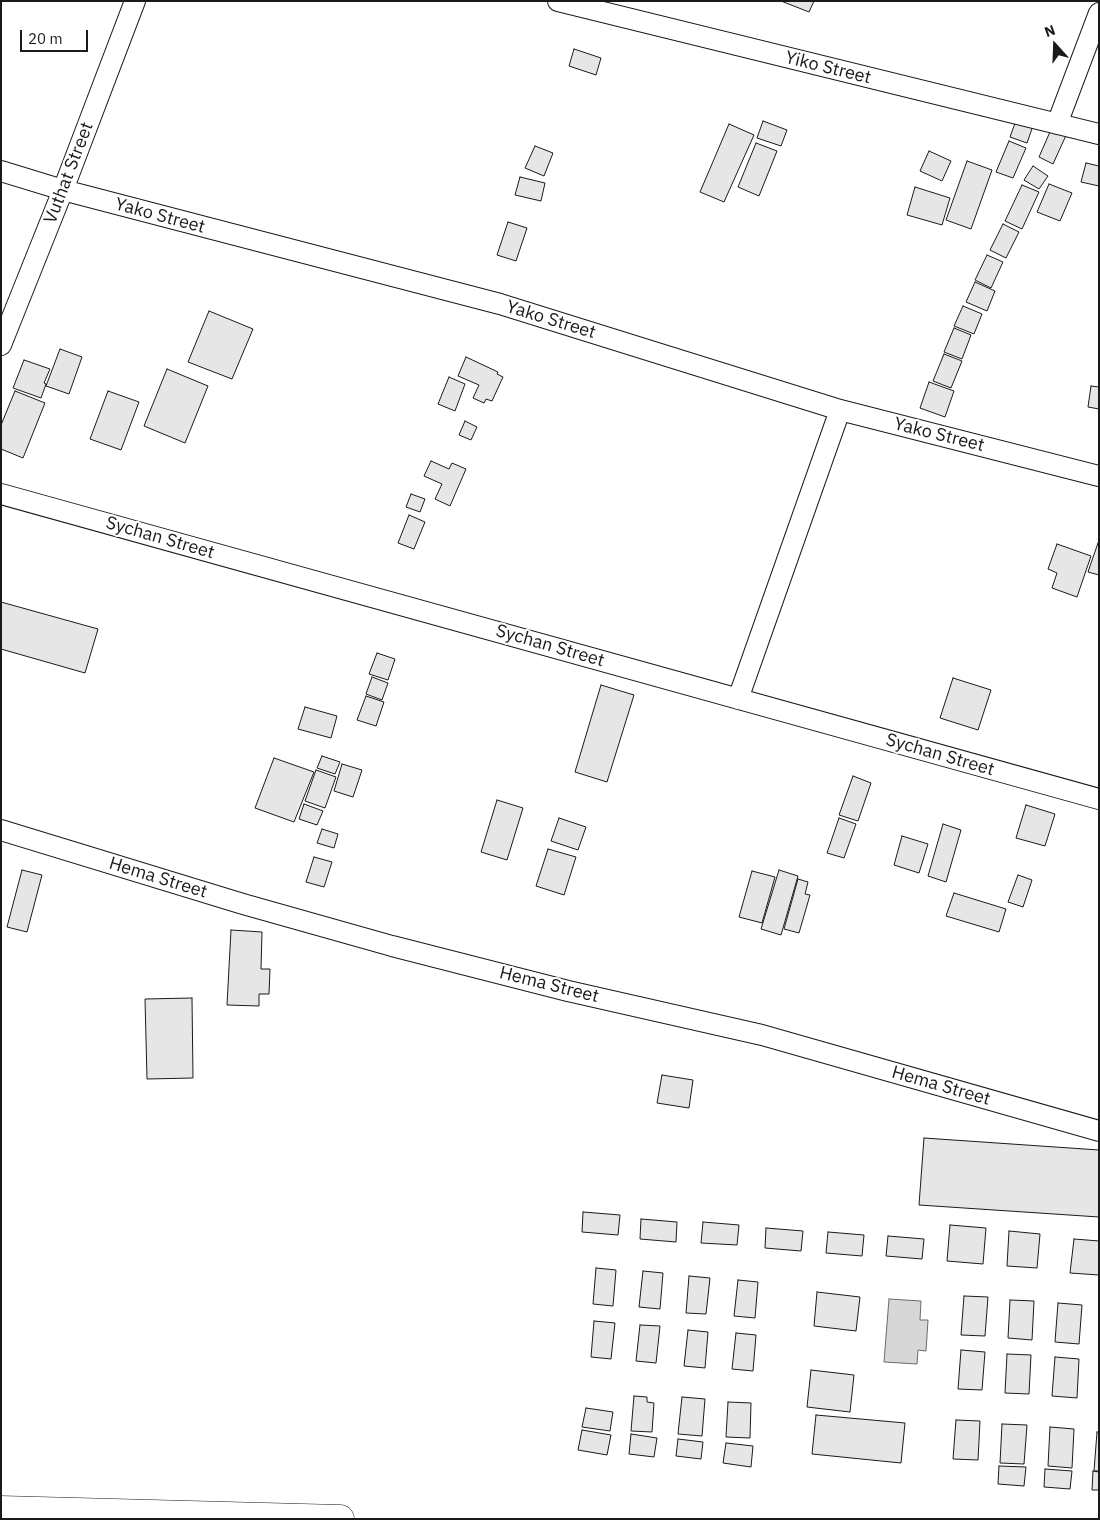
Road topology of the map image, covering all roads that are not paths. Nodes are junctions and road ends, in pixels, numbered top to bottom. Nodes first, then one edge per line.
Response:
1 (135, 1) edge
2 (558, 1) edge
3 (1099, 13) edge
4 (1057, 124) junction
5 (1099, 134) edge
6 (1, 171) edge
7 (63, 190) junction
8 (1, 345) edge
9 (840, 410) junction
10 (1099, 476) edge
11 (1, 494) edge
12 (738, 699) junction
13 (1099, 799) edge
14 (1, 830) edge
15 (1099, 1131) edge
16 (1, 1510) edge
17 (340, 1519) edge

1 - 7 street, Vuthat Street
2 - 4 street, Yiko Street
3 - 4 street
4 - 5 street, Yiko Street
6 - 7 street, Yako Street
7 - 8 street, Vuthat Street
7 - 9 street, Yako Street
9 - 10 street, Yako Street
9 - 12 street
11 - 12 street, Sychan Street
12 - 13 street, Sychan Street
14 - 15 street, Hema Street
16 - 17 street

